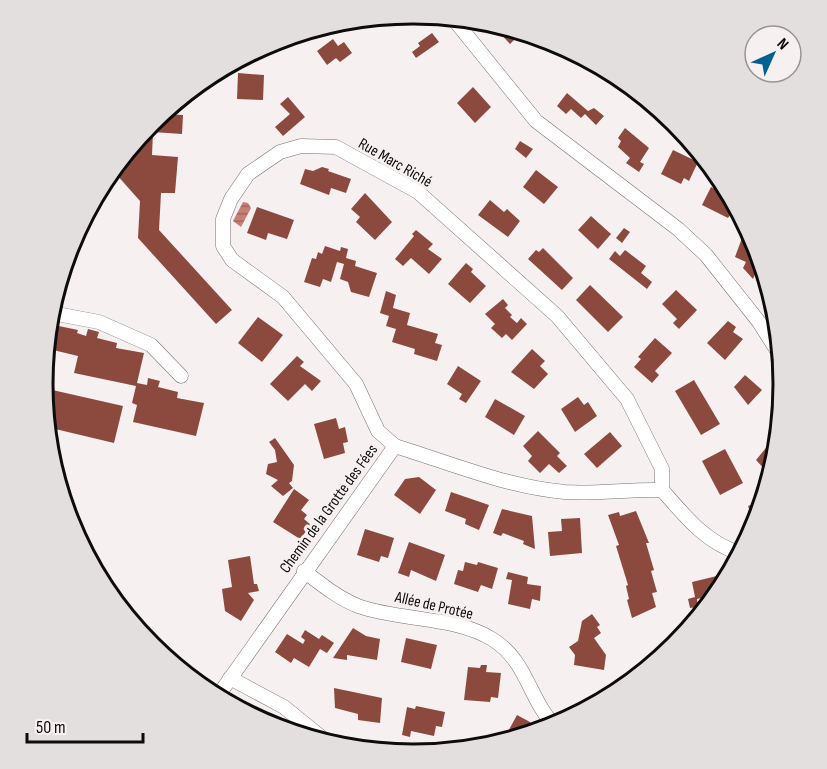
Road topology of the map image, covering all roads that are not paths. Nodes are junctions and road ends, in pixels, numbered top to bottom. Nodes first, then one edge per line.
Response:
1 (460, 27) edge
2 (60, 315) edge
3 (771, 342) edge
4 (181, 376) dead end
5 (395, 446) junction
6 (662, 490) junction
7 (733, 551) edge
8 (304, 571) junction
9 (230, 678) junction
10 (222, 690) edge
11 (550, 718) edge
12 (314, 731) edge

1 - 3 street
2 - 4 street
5 - 6 street, Chemin de la Grotte des Fées
5 - 6 street, Rue Marc Riché
5 - 8 street, Chemin de la Grotte des Fées
6 - 7 street
8 - 9 street, Chemin de la Grotte des Fées
8 - 11 street, Allée de Protée
9 - 10 street, Chemin de la Grotte des Fées
9 - 12 street

